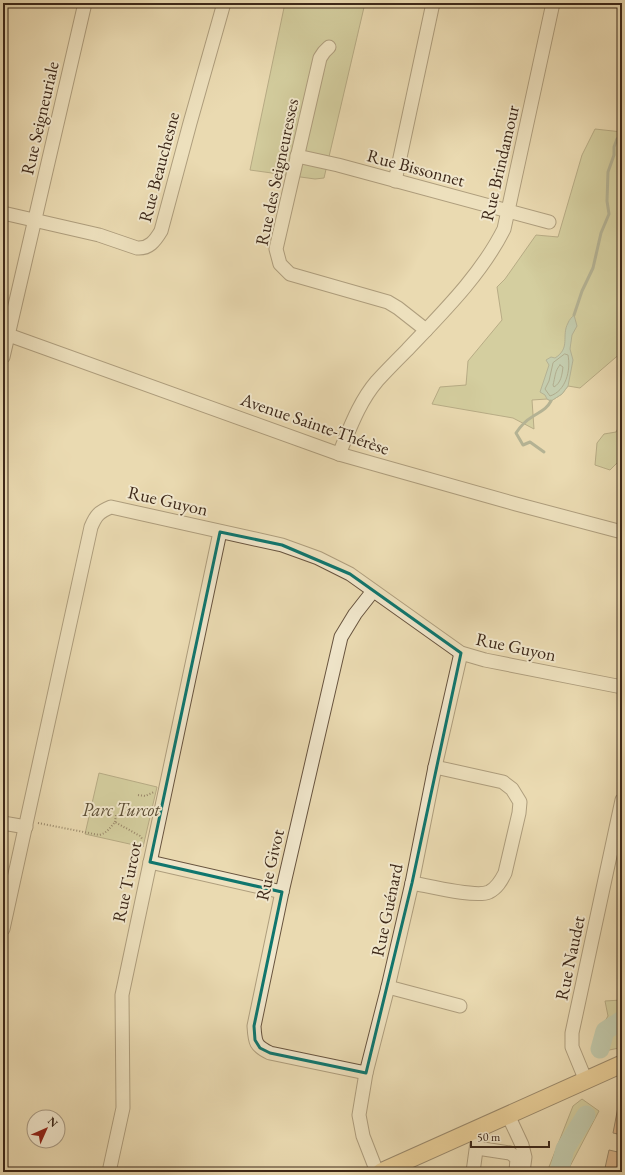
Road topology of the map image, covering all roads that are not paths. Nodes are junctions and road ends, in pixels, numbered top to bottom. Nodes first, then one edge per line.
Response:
1 (85, 3) edge
2 (224, 3) edge
3 (433, 3) edge
4 (553, 3) edge
5 (329, 47) dead end
6 (297, 156) junction
7 (395, 181) junction
8 (509, 212) junction
9 (3, 213) edge
10 (34, 220) junction
11 (548, 222) dead end
12 (426, 330) junction
13 (6, 334) edge
14 (3, 357) edge
15 (339, 454) junction
16 (220, 532) junction
17 (622, 532) edge
18 (373, 591) junction
19 (461, 653) junction
20 (622, 687) edge
21 (435, 767) junction
22 (621, 806) edge
23 (3, 823) edge
24 (26, 824) junction
25 (618, 843) edge
26 (151, 857) junction
27 (412, 883) junction
28 (282, 892) junction
29 (3, 929) edge
30 (388, 987) junction
31 (460, 1006) dead end
32 (622, 1064) edge
33 (366, 1073) junction
34 (586, 1080) junction
35 (508, 1115) junction
36 (479, 1128) junction
37 (477, 1148) junction
38 (109, 1172) edge
39 (377, 1172) edge
40 (381, 1172) edge
41 (473, 1172) edge
42 (516, 1172) edge
43 (522, 1172) edge

1 - 10 street, Rue Seigneuriale
2 - 10 street, Rue Beauchesne
3 - 7 street
4 - 8 street, Rue Brindamour
5 - 6 street, Rue des Seigneuresses
6 - 7 street, Rue Bissonnet
6 - 12 street, Rue des Seigneuresses
7 - 8 street, Rue Bissonnet
8 - 11 street, Rue Bissonnet
8 - 12 street, Rue Brindamour
9 - 10 street, Rue Beauchesne
10 - 13 street, Rue Seigneuriale
12 - 15 street, Rue Brindamour
13 - 14 street, Rue Seigneuriale
13 - 15 street, Avenue Sainte-Thérèse
15 - 17 street, Avenue Sainte-Thérèse
16 - 18 street, Rue Guyon
16 - 24 street, Rue Guyon
16 - 26 street, Rue Turcot
18 - 19 street, Rue Guyon
18 - 28 street, Rue Givot
19 - 20 street, Rue Guyon
19 - 21 street, Rue Guénard
21 - 27 street, Rue Guénard
21 - 27 street
22 - 25 street, Rue Naudet
23 - 24 street
24 - 29 street, Rue Guyon
25 - 34 street, Rue Naudet
26 - 28 street
26 - 38 street, Rue Turcot
27 - 30 street, Rue Guénard
28 - 33 street, Rue Givot
30 - 31 street
30 - 33 street, Rue Guénard
32 - 34 main road
33 - 39 street, Rue Guénard
34 - 35 main road
35 - 36 main road
35 - 43 street
36 - 37 street
36 - 40 main road
37 - 41 street
37 - 42 street

